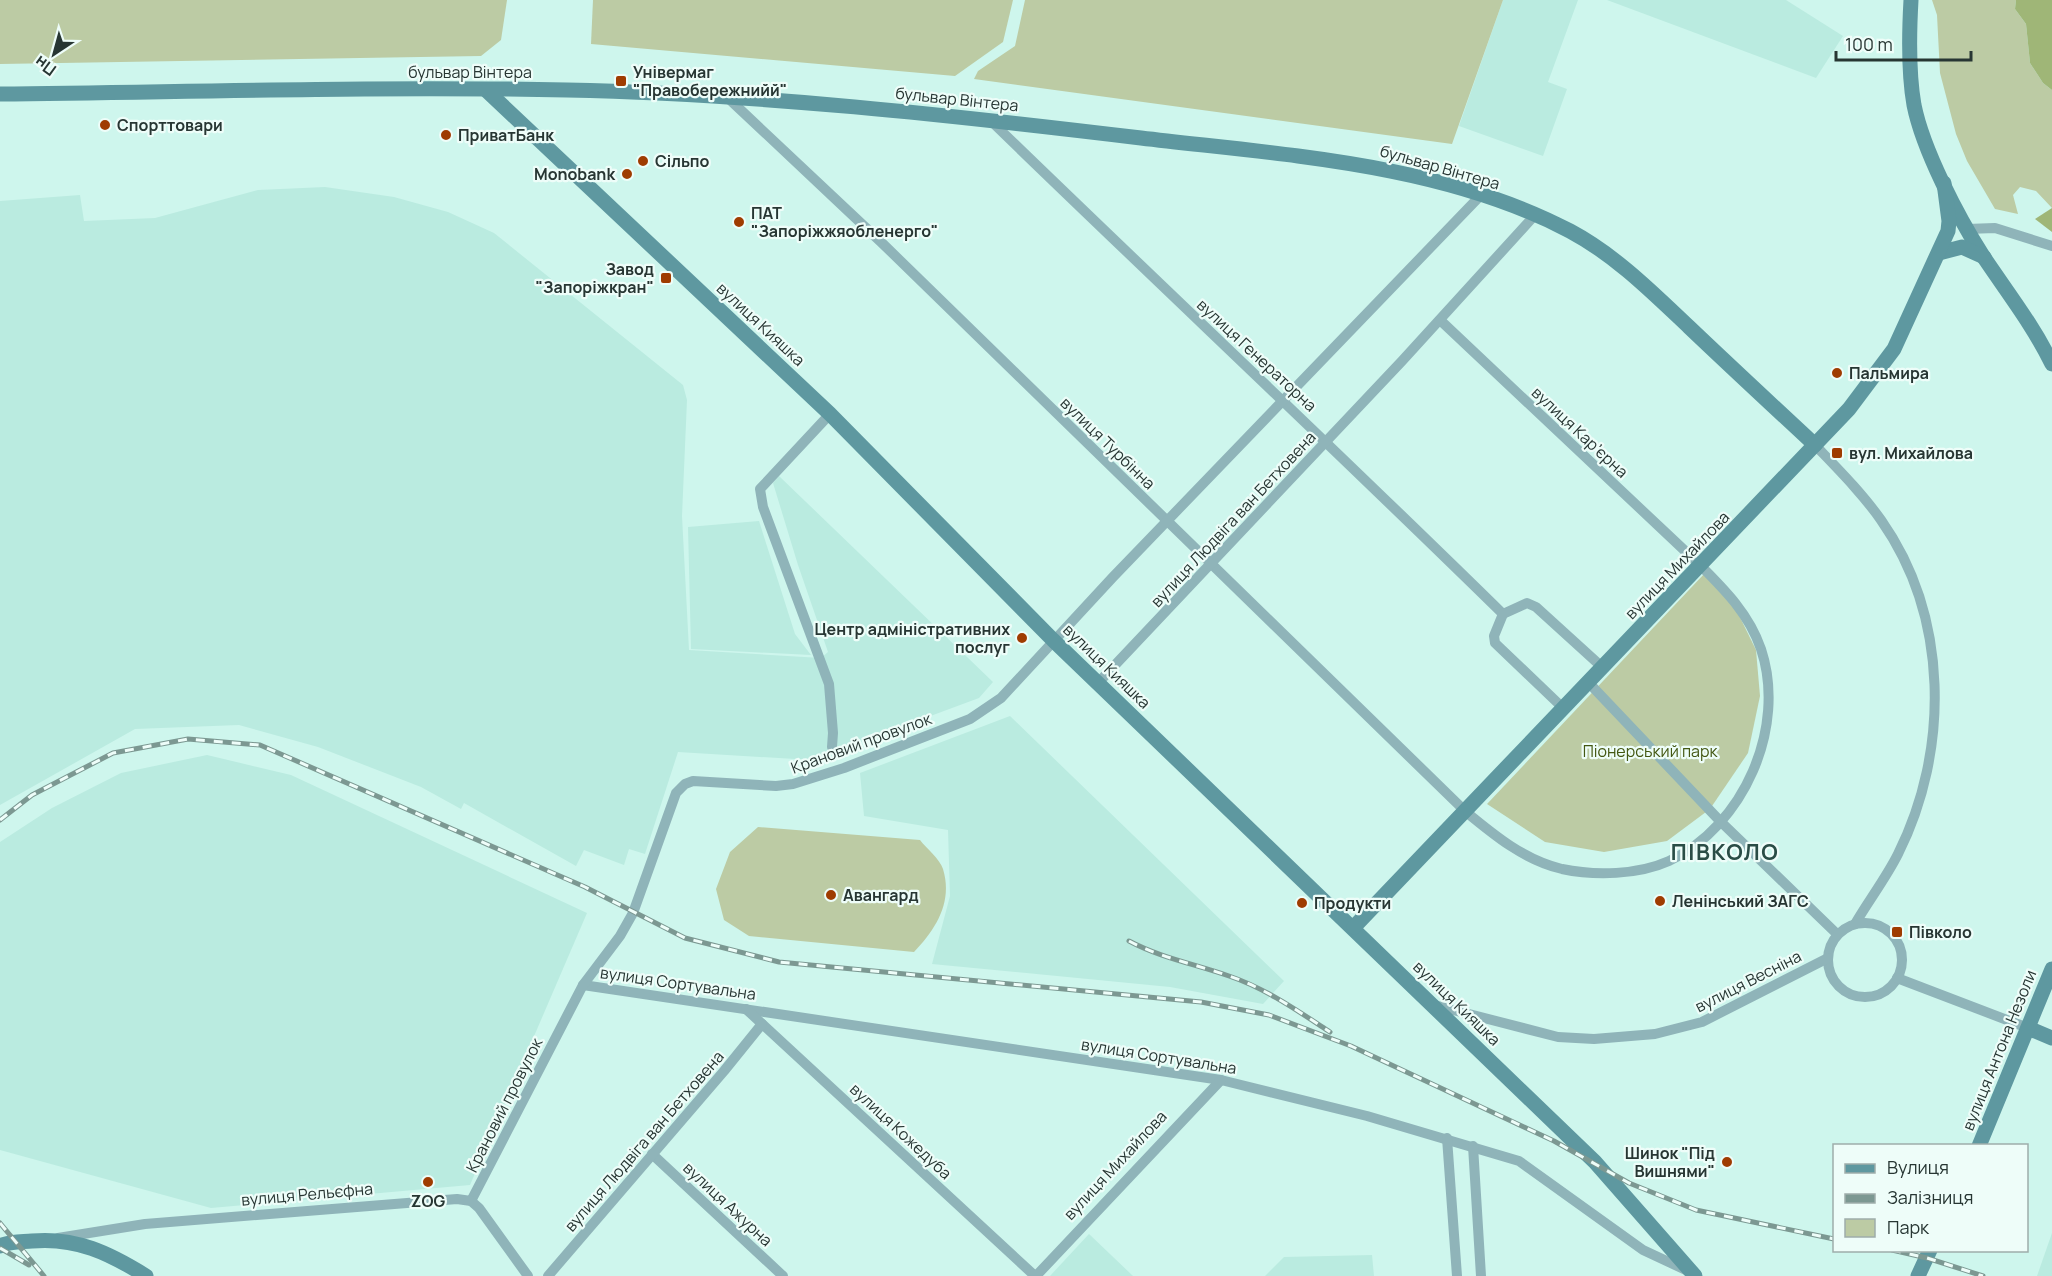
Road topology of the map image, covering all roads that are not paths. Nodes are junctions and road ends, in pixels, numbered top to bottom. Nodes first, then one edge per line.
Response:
1 (1911, 0) edge
2 (486, 90) junction
3 (0, 94) edge
4 (728, 98) junction
5 (990, 120) junction
6 (1944, 183) junction
7 (1481, 195) junction
8 (1535, 215) junction
9 (1967, 229) junction
10 (2052, 246) edge
11 (1939, 253) junction
12 (1984, 258) junction
13 (1440, 320) junction
14 (2052, 364) edge
15 (1283, 399) junction
16 (830, 414) junction
17 (1326, 441) junction
18 (1815, 445) junction
19 (1167, 521) junction
20 (1212, 564) junction
21 (1700, 565) junction
22 (1503, 614) junction
23 (1053, 640) junction
24 (1602, 667) junction
25 (1588, 682) junction
26 (1098, 683) junction
27 (1562, 706) junction
28 (832, 747) dead end
29 (1465, 811) junction
30 (1720, 821) junction
31 (1855, 924) junction
32 (1354, 927) junction
33 (1838, 934) junction
34 (1828, 958) junction
35 (2052, 969) edge
36 (1897, 978) junction
37 (583, 985) junction
38 (1434, 1005) junction
39 (746, 1009) junction
40 (762, 1024) junction
41 (2028, 1028) junction
42 (2052, 1038) edge
43 (1221, 1080) junction
44 (1447, 1138) junction
45 (1980, 1144) edge
46 (1473, 1146) junction
47 (652, 1154) junction
48 (471, 1201) junction
49 (52, 1239) junction
50 (2, 1244) edge
51 (1930, 1252) edge
52 (1693, 1274) edge
53 (146, 1276) edge
54 (528, 1276) edge
55 (548, 1276) edge
56 (783, 1276) edge
57 (1036, 1276) edge
58 (1457, 1276) edge
59 (1480, 1276) edge
60 (1918, 1276) edge

1 - 6 street
2 - 3 street, бульвар Вінтера
2 - 4 street, бульвар Вінтера
2 - 16 street, вулиця Кияшка
4 - 5 street, бульвар Вінтера
4 - 19 street, вулиця Турбінна
5 - 7 street, бульвар Вінтера
5 - 15 street, вулиця Генераторна
6 - 9 street
6 - 11 street, вулиця Михайлова
7 - 8 street, бульвар Вінтера
7 - 15 street
8 - 13 street, вулиця Людвіга ван Бетховена
8 - 18 street, бульвар Вінтера
9 - 10 street
9 - 12 street
11 - 12 street
11 - 18 street, вулиця Михайлова
12 - 14 street
13 - 17 street, вулиця Людвіга ван Бетховена
13 - 21 street, вулиця Кар’єрна
15 - 17 street, вулиця Генераторна
15 - 19 street
16 - 23 street, вулиця Кияшка
16 - 28 street
17 - 20 street, вулиця Людвіга ван Бетховена
17 - 22 street, вулиця Генераторна
18 - 21 street, вулиця Михайлова
18 - 31 street
19 - 20 street, вулиця Турбінна
19 - 23 street
20 - 26 street, вулиця Людвіга ван Бетховена
20 - 29 street, вулиця Турбінна
21 - 24 street, вулиця Михайлова
21 - 30 street, вулиця Кар’єрна
22 - 24 street
22 - 27 street
23 - 26 street, вулиця Кияшка
23 - 37 street, Крановий провулок
24 - 25 street, вулиця Михайлова
25 - 27 street, вулиця Михайлова
25 - 30 street
26 - 32 street, вулиця Кияшка
27 - 29 street, вулиця Михайлова
29 - 30 street, вулиця Турбінна
29 - 32 street, вулиця Михайлова
30 - 33 street
31 - 33 street
31 - 36 street
32 - 38 street, вулиця Кияшка
33 - 34 street, вулиця Весніна
34 - 36 street, вулиця Весніна
34 - 38 street, вулиця Весніна
35 - 41 street, вулиця Антона Незоли
36 - 41 street
37 - 39 street, вулиця Сортувальна
37 - 48 street, Крановий провулок
38 - 52 street, вулиця Кияшка
39 - 40 street, вулиця Кожедуба
39 - 43 street, вулиця Сортувальна
40 - 47 street, вулиця Людвіга ван Бетховена
40 - 57 street, вулиця Кожедуба
41 - 42 street
41 - 45 street, вулиця Антона Незоли
43 - 44 street, вулиця Сортувальна
43 - 57 street, вулиця Михайлова
44 - 46 street, вулиця Сортувальна
44 - 58 street
46 - 52 street, вулиця Сортувальна
46 - 59 street
47 - 55 street, вулиця Людвіга ван Бетховена
47 - 56 street, вулиця Ажурна
48 - 49 street, вулиця Рельєфна
48 - 54 street
49 - 50 street, вулиця Рельєфна
49 - 53 street, вулиця Рельєфна
51 - 60 street

